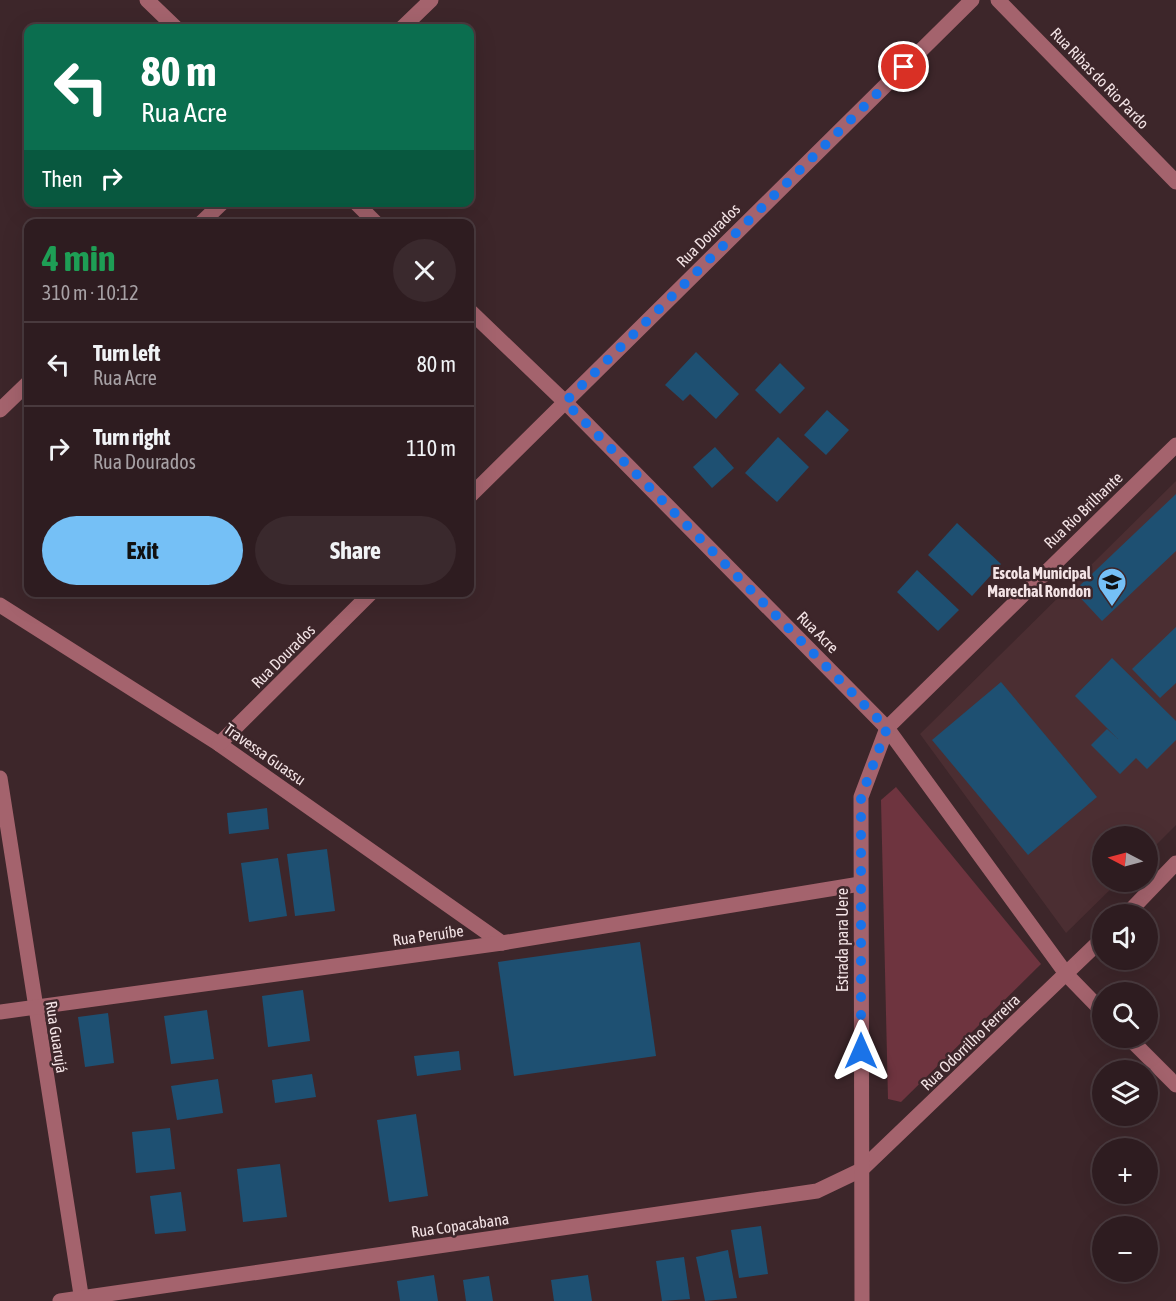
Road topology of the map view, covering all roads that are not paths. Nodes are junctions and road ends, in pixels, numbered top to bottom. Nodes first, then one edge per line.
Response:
1 (147, 0) edge
2 (431, 0) edge
3 (972, 0) edge
4 (998, 0) edge
5 (172, 24) edge
6 (406, 24) edge
7 (1176, 182) edge
8 (218, 207) edge
9 (360, 207) edge
10 (205, 219) edge
11 (372, 219) edge
12 (474, 315) edge
13 (24, 387) edge
14 (565, 402) junction
15 (0, 410) edge
16 (1176, 445) edge
17 (474, 492) edge
18 (367, 597) edge
19 (0, 605) edge
20 (887, 728) junction
21 (219, 744) junction
22 (0, 778) edge
23 (1176, 864) edge
24 (860, 884) junction
25 (1137, 904) edge
26 (502, 943) junction
27 (1092, 949) edge
28 (1067, 975) junction
29 (1092, 1001) edge
30 (34, 1008) junction
31 (0, 1012) edge
32 (1140, 1048) edge
33 (1176, 1085) edge
34 (861, 1170) junction
35 (82, 1299) edge
36 (60, 1301) edge
37 (862, 1301) edge

1 - 5 street
2 - 6 street
3 - 14 street, Rua Dourados
4 - 7 street, Rua Ribas do Rio Pardo
8 - 10 street
9 - 11 street
12 - 14 street, Rua Acre
13 - 15 street
14 - 17 street, Rua Dourados
14 - 20 street, Rua Acre
16 - 20 street, Rua Rio Brilhante
18 - 21 street, Rua Dourados
19 - 21 street, Travessa Guassu
20 - 24 street, Estrada para Uere
20 - 28 street, Rua Acre
21 - 26 street, Travessa Guassu
22 - 30 street, Rua Guarujá
23 - 25 street
24 - 26 street, Rua Peruíbe
24 - 34 street, Estrada para Uere
26 - 30 street, Rua Peruíbe
27 - 28 street, Rua Odorrilho Ferreira
28 - 29 street, Rua Acre
28 - 34 street, Rua Odorrilho Ferreira
30 - 31 street, Rua Peruíbe
30 - 35 street, Rua Guarujá
32 - 33 street
34 - 35 street, Rua Copacabana
34 - 37 street, Estrada para Uere
35 - 36 street, Rua Copacabana

